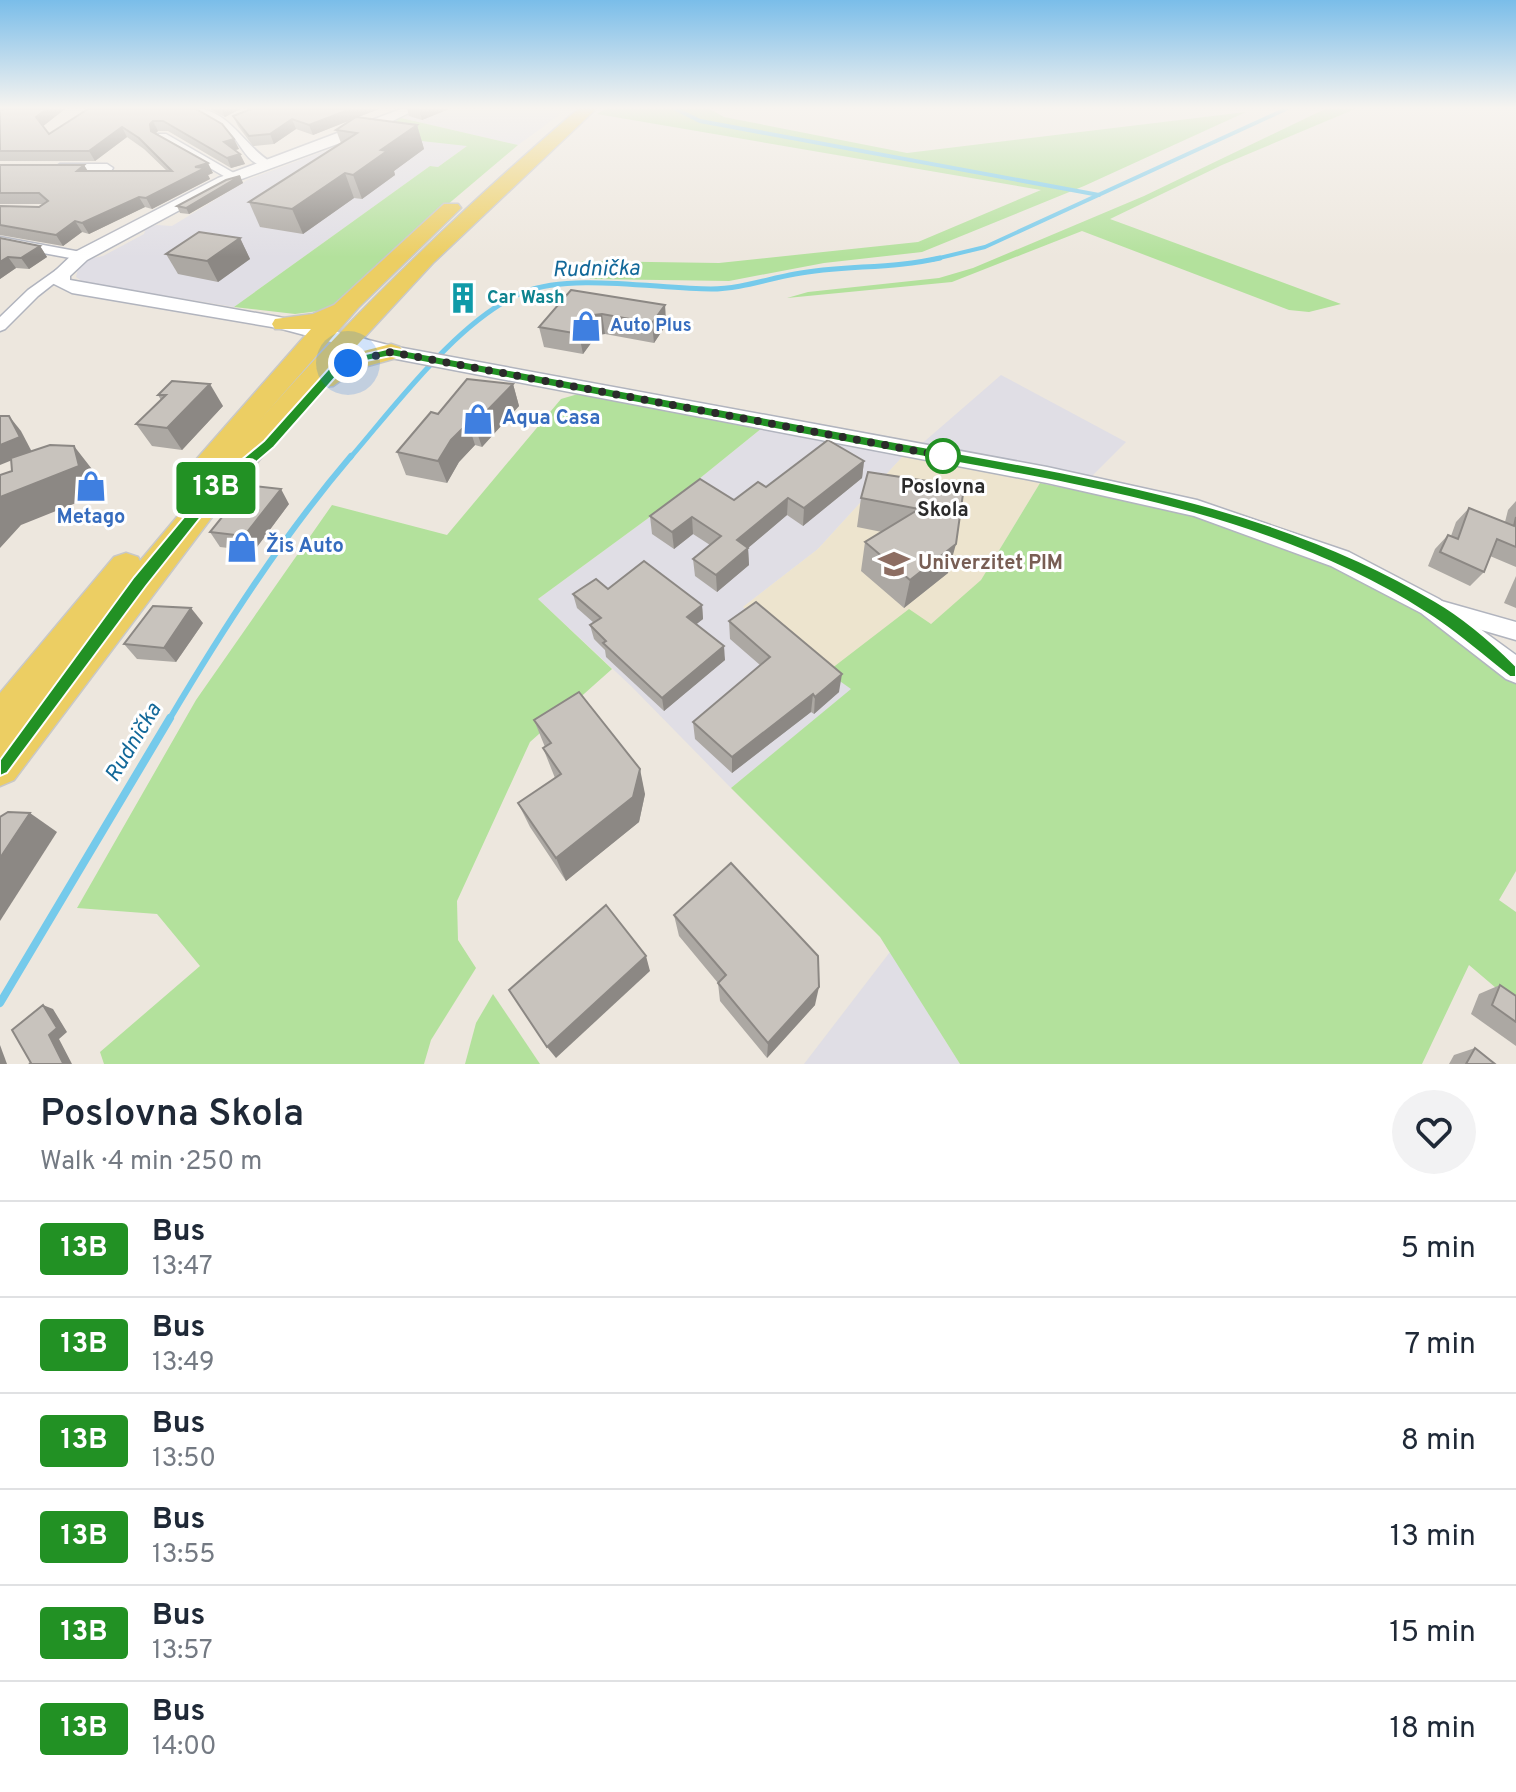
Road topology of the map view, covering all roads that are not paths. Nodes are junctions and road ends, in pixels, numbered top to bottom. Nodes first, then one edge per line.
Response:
1 (202, 159) edge
2 (257, 159) edge
3 (282, 159) edge
4 (510, 159) edge
5 (531, 159) edge
6 (267, 164) junction
7 (50, 168) edge
8 (107, 168) edge
9 (233, 176) junction
10 (0, 241) edge
11 (74, 266) junction
12 (343, 310) junction
13 (284, 324) junction
14 (0, 326) edge
15 (357, 344) junction
16 (295, 361) junction
17 (215, 489) junction
18 (1430, 606) junction
19 (1516, 631) edge
20 (1516, 671) edge
21 (0, 722) edge
22 (0, 767) edge

1 - 9 street
2 - 6 street
3 - 6 street
4 - 12 main road
5 - 15 main road
6 - 9 street
7 - 8 street
9 - 11 street
10 - 11 street
11 - 13 street
11 - 14 street
12 - 13 main road
12 - 15 main road
13 - 15 street
13 - 16 street
15 - 16 main road
15 - 17 main road
15 - 17 main road
15 - 18 street
16 - 21 main road
17 - 22 main road
18 - 19 street
18 - 20 street

